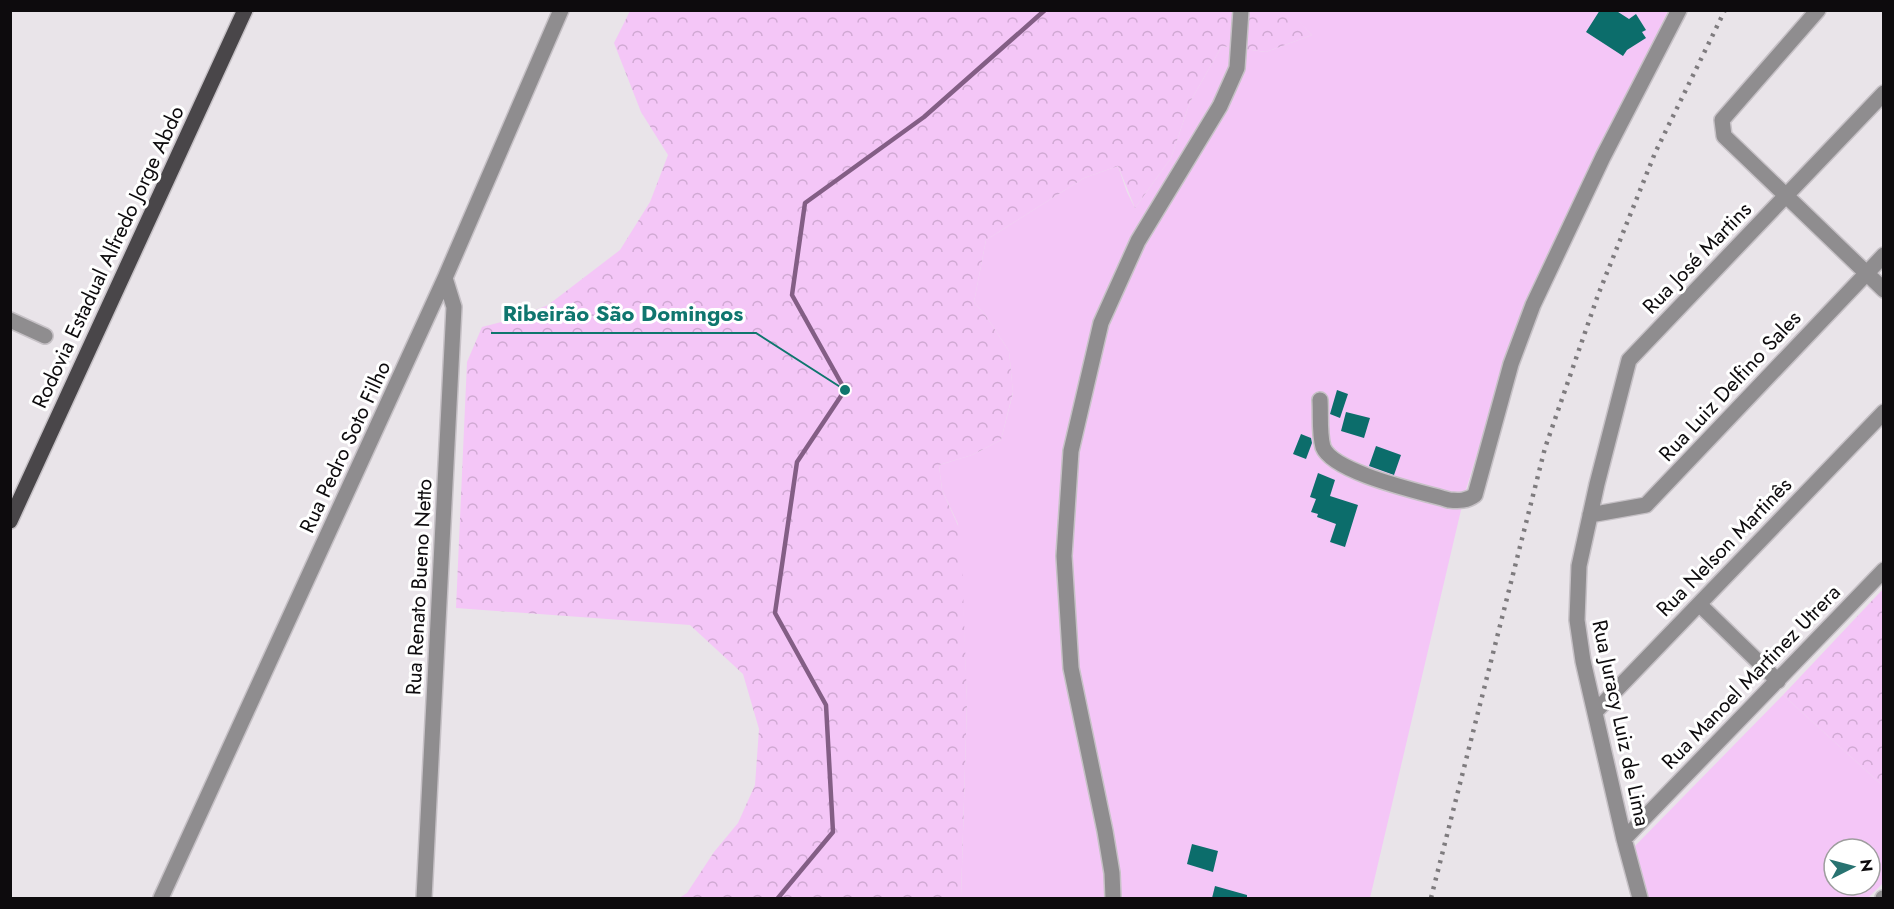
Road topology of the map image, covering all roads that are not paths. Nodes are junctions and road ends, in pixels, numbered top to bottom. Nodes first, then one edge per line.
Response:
1 (244, 10) edge
2 (561, 10) edge
3 (1241, 10) edge
4 (1679, 10) edge
5 (1818, 10) edge
6 (1884, 93) edge
7 (1786, 196) junction
8 (1884, 255) edge
9 (1866, 273) junction
10 (445, 278) junction
11 (1884, 290) edge
12 (10, 320) edge
13 (45, 336) dead end
14 (1320, 400) dead end
15 (1884, 412) edge
16 (1597, 484) joint
17 (1590, 515) junction
18 (10, 521) edge
19 (1884, 570) edge
20 (1699, 604) junction
21 (1778, 681) junction
22 (1595, 712) junction
23 (1624, 839) junction
24 (161, 898) edge
25 (424, 898) edge
26 (1113, 898) edge
27 (1640, 898) edge

1 - 18 main road, Rodovia Estadual Alfredo Jorge Abdo
2 - 10 street, Rua Pedro Soto Filho
3 - 26 street
4 - 14 street
5 - 7 street
6 - 7 street, Rua José Martins
7 - 9 street
7 - 16 street, Rua José Martins
8 - 9 street, Rua Luiz Delfino Sales
9 - 11 street
9 - 17 street, Rua Luiz Delfino Sales
10 - 24 street, Rua Pedro Soto Filho
10 - 25 street, Rua Renato Bueno Netto
12 - 13 street
15 - 20 street, Rua Nelson Martinês
16 - 17 street, Rua Juracy Luiz de Lima
17 - 22 street, Rua Juracy Luiz de Lima
19 - 21 street, Rua Manoel Martinez Utrera
20 - 21 street
20 - 22 street, Rua Nelson Martinês
21 - 23 street, Rua Manoel Martinez Utrera
22 - 23 street, Rua Juracy Luiz de Lima
23 - 27 street, Rua Juracy Luiz de Lima

